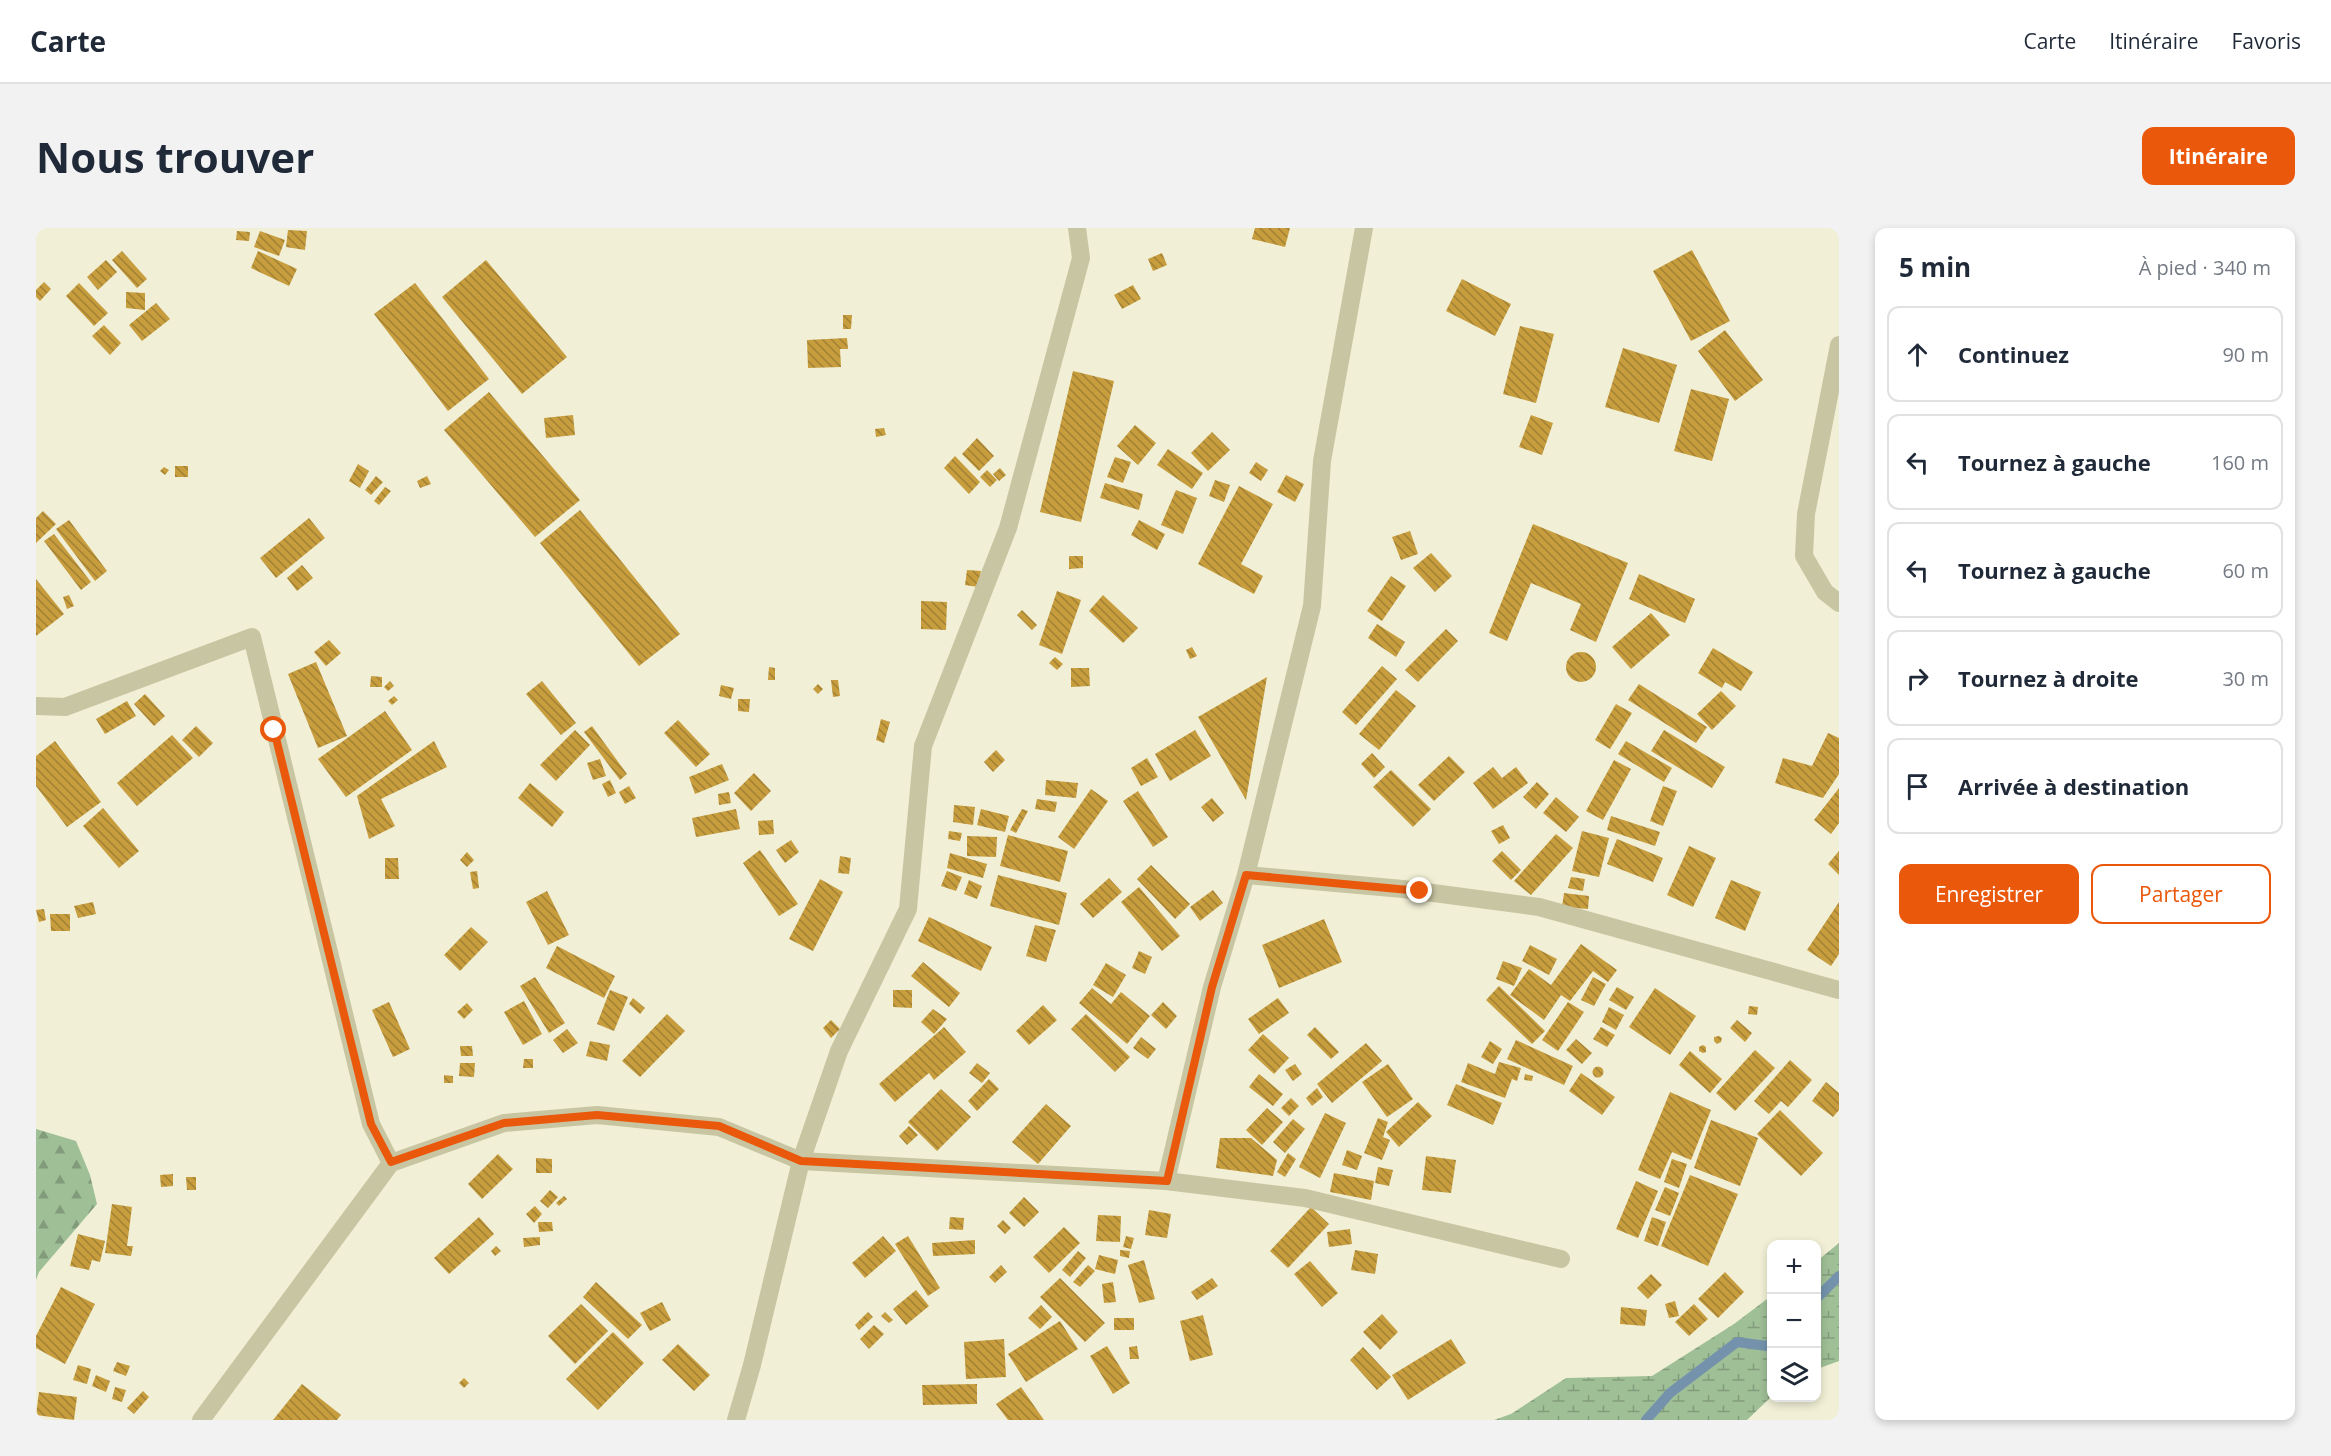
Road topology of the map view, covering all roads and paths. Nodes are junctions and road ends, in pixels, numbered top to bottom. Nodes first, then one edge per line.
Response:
1 (1077, 228) edge
2 (1364, 228) edge
3 (1839, 345) edge
4 (1839, 603) edge
5 (36, 706) edge
6 (1246, 875) junction
7 (1839, 990) edge
8 (801, 1161) junction
9 (391, 1162) junction
10 (1167, 1181) junction
11 (1562, 1259) dead end
12 (201, 1420) edge
13 (736, 1420) edge

1 - 8 street
2 - 6 street
3 - 4 street
5 - 9 street
6 - 7 street
6 - 10 street
8 - 9 street
8 - 10 street
8 - 13 street
9 - 12 street
10 - 11 street

